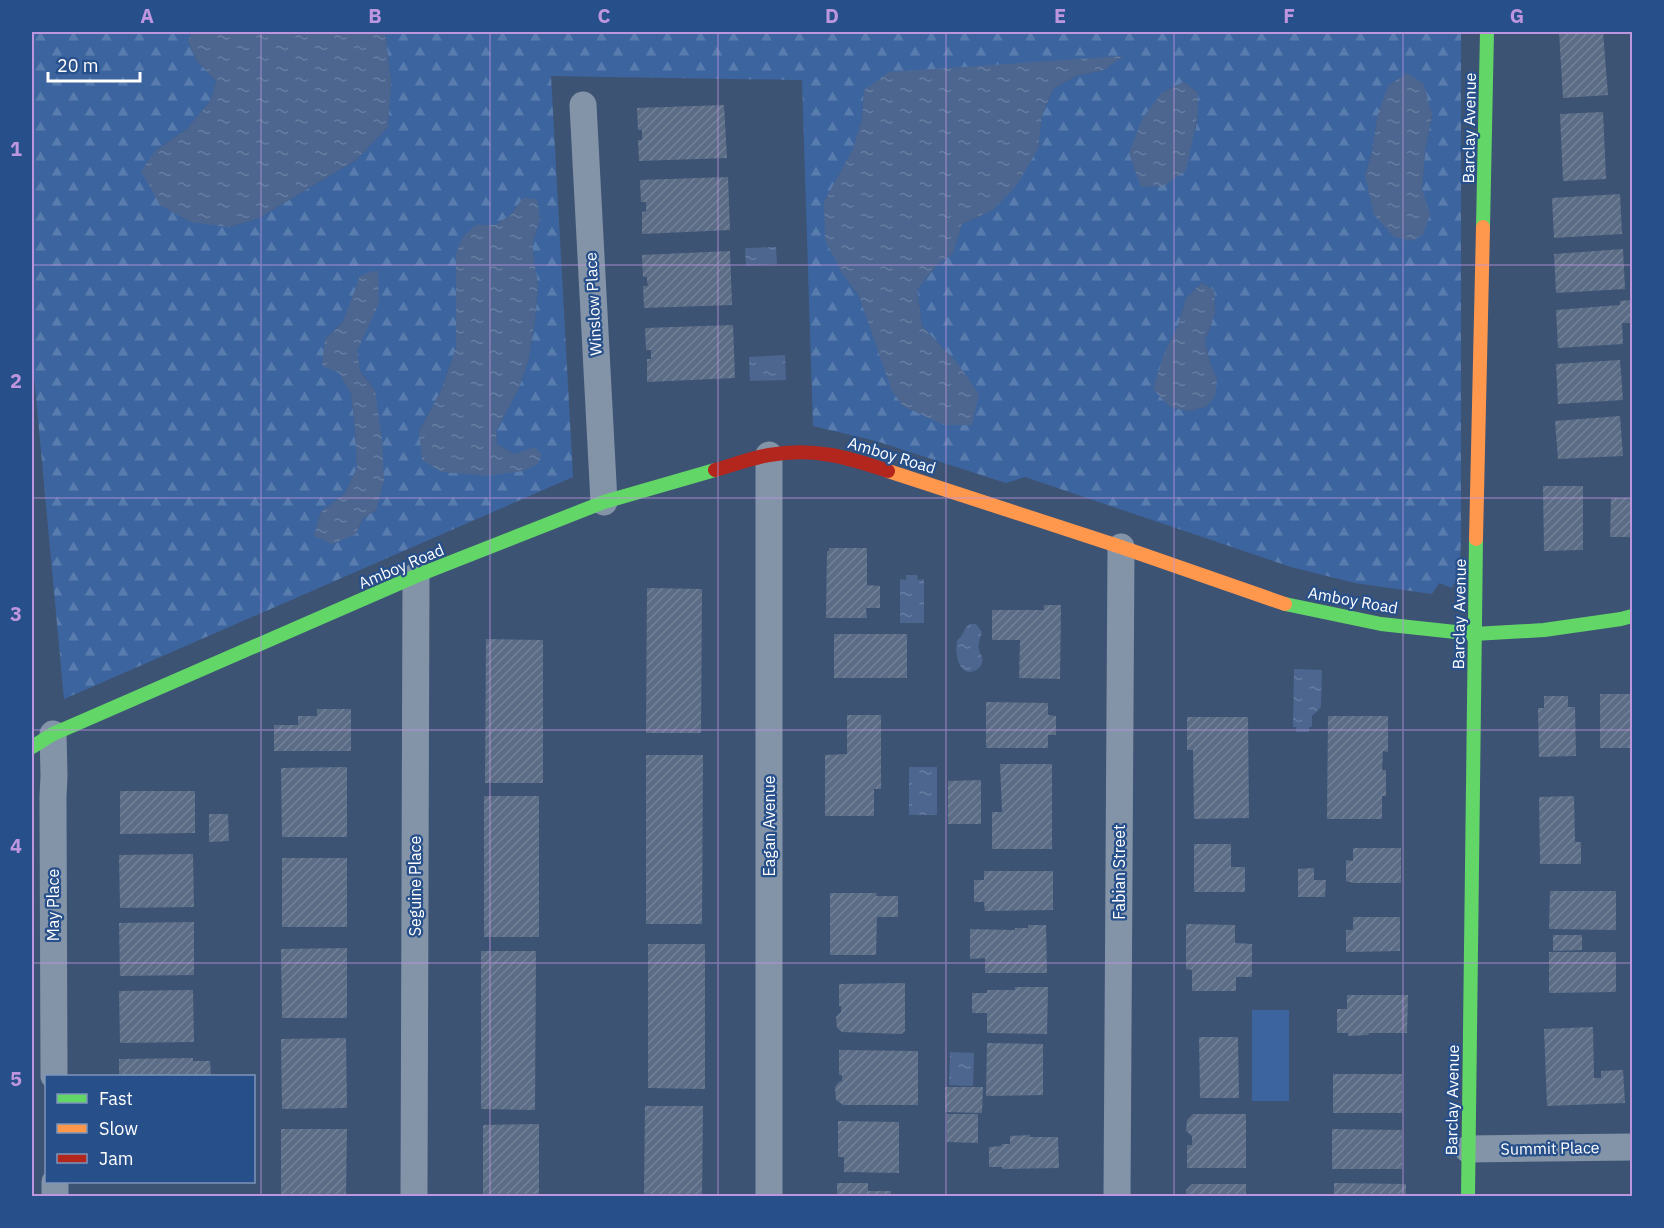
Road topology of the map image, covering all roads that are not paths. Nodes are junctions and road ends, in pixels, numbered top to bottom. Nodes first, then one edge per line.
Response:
1 (1487, 32) edge
2 (583, 105) dead end
3 (769, 455) junction
4 (604, 502) junction
5 (1121, 547) junction
6 (416, 576) junction
7 (1632, 616) edge
8 (1474, 634) junction
9 (42, 741) edge
10 (54, 1075) edge
11 (1632, 1147) edge
12 (1468, 1149) junction
13 (414, 1197) edge
14 (769, 1197) edge
15 (1117, 1197) edge
16 (1468, 1197) edge

1 - 8 main road, Barclay Avenue
2 - 4 street, Winslow Place
3 - 4 main road, Amboy Road
3 - 5 main road, Amboy Road
3 - 14 street, Eagan Avenue
4 - 6 main road, Amboy Road
5 - 8 main road, Amboy Road
5 - 15 street, Fabian Street
6 - 9 main road, Amboy Road
6 - 13 street, Seguine Place
7 - 8 main road, Amboy Road
8 - 12 main road, Barclay Avenue
9 - 10 street, May Place
11 - 12 street, Summit Place
12 - 16 main road, Barclay Avenue

